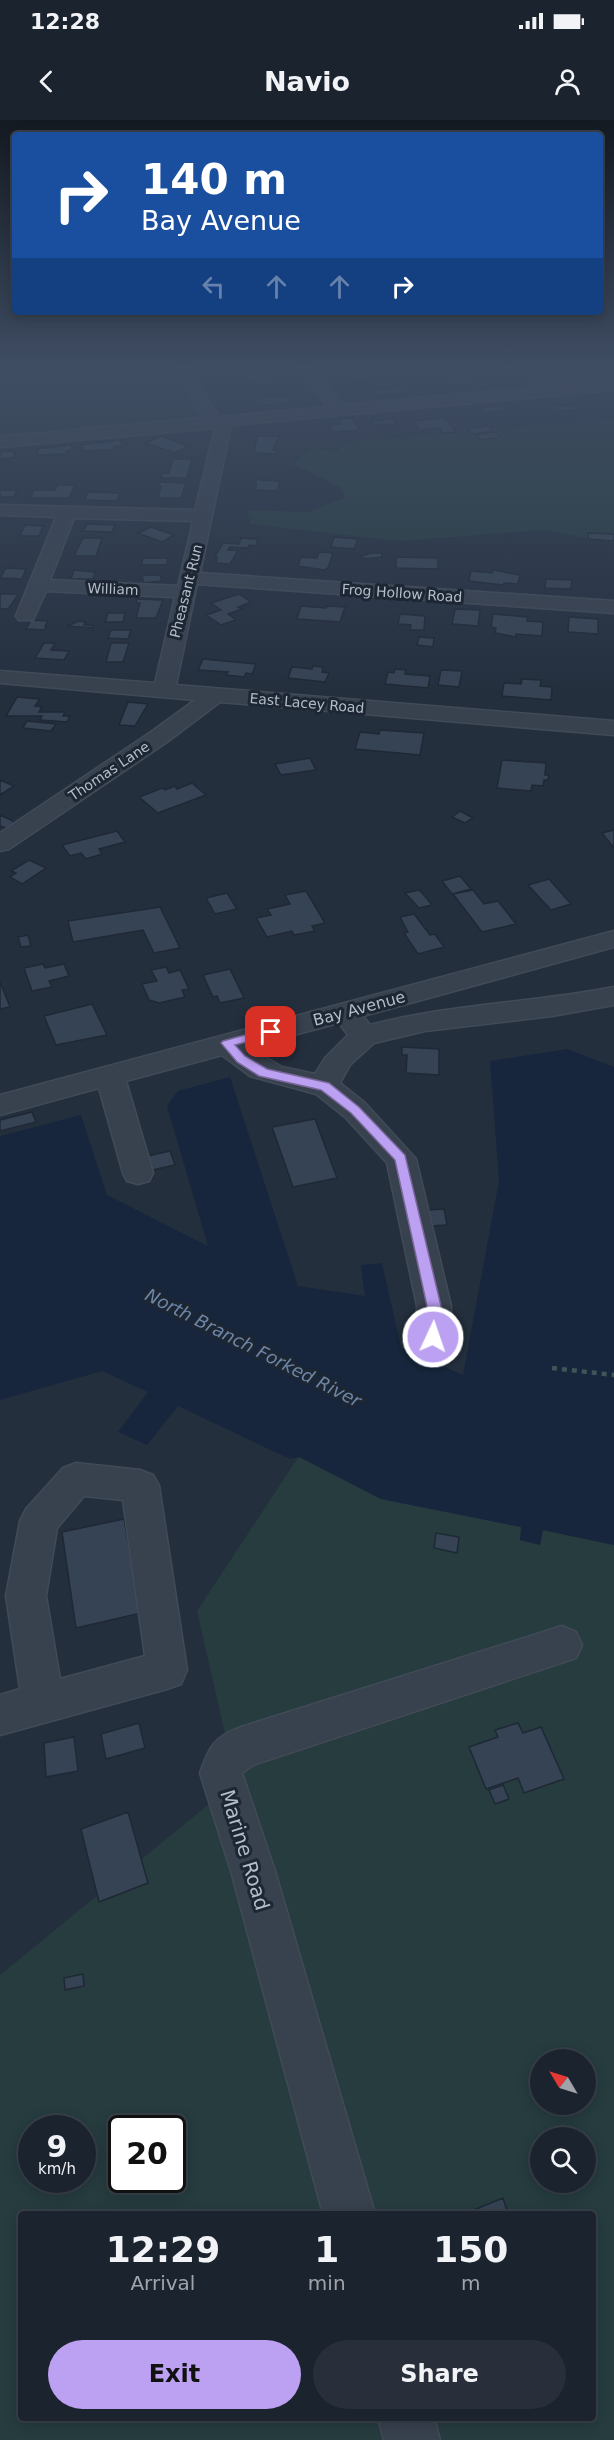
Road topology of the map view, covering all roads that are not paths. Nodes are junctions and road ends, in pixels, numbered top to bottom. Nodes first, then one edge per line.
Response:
1 (211, 476) edge
2 (0, 510) edge
3 (67, 512) junction
4 (204, 516) junction
5 (39, 585) junction
6 (189, 585) junction
7 (614, 608) edge
8 (26, 616) dead end
9 (0, 677) edge
10 (164, 690) junction
11 (215, 695) junction
12 (614, 728) edge
13 (0, 844) edge
14 (614, 939) edge
15 (429, 989) junction
16 (614, 996) edge
17 (346, 1011) junction
18 (442, 1021) junction
19 (364, 1036) junction
20 (227, 1043) junction
21 (110, 1075) junction
22 (325, 1086) junction
23 (0, 1105) edge
24 (138, 1173) dead end
25 (433, 1337) dead end
26 (562, 1645) dead end
27 (43, 1703) junction
28 (0, 1715) edge
29 (348, 2211) edge
30 (407, 2421) edge
31 (412, 2440) edge

1 - 4 street, Pheasant Run
2 - 3 street
3 - 4 street
3 - 5 street
4 - 6 street, Pheasant Run
5 - 6 street, William
5 - 8 street
6 - 7 street, Frog Hollow Road
6 - 10 street, Pheasant Run
9 - 10 street, East Lacey Road
10 - 11 street, East Lacey Road
11 - 12 street, East Lacey Road
11 - 13 street, Thomas Lane
14 - 15 street, Bay Avenue
15 - 17 street, Bay Avenue
15 - 18 street
16 - 18 street
17 - 19 street
17 - 20 street, Bay Avenue
18 - 19 street
19 - 22 street
20 - 21 street, Bay Avenue
20 - 22 street
21 - 23 street, Bay Avenue
21 - 24 street
22 - 25 street
26 - 29 street, Marine Road
27 - 27 street
27 - 28 street
30 - 31 street

